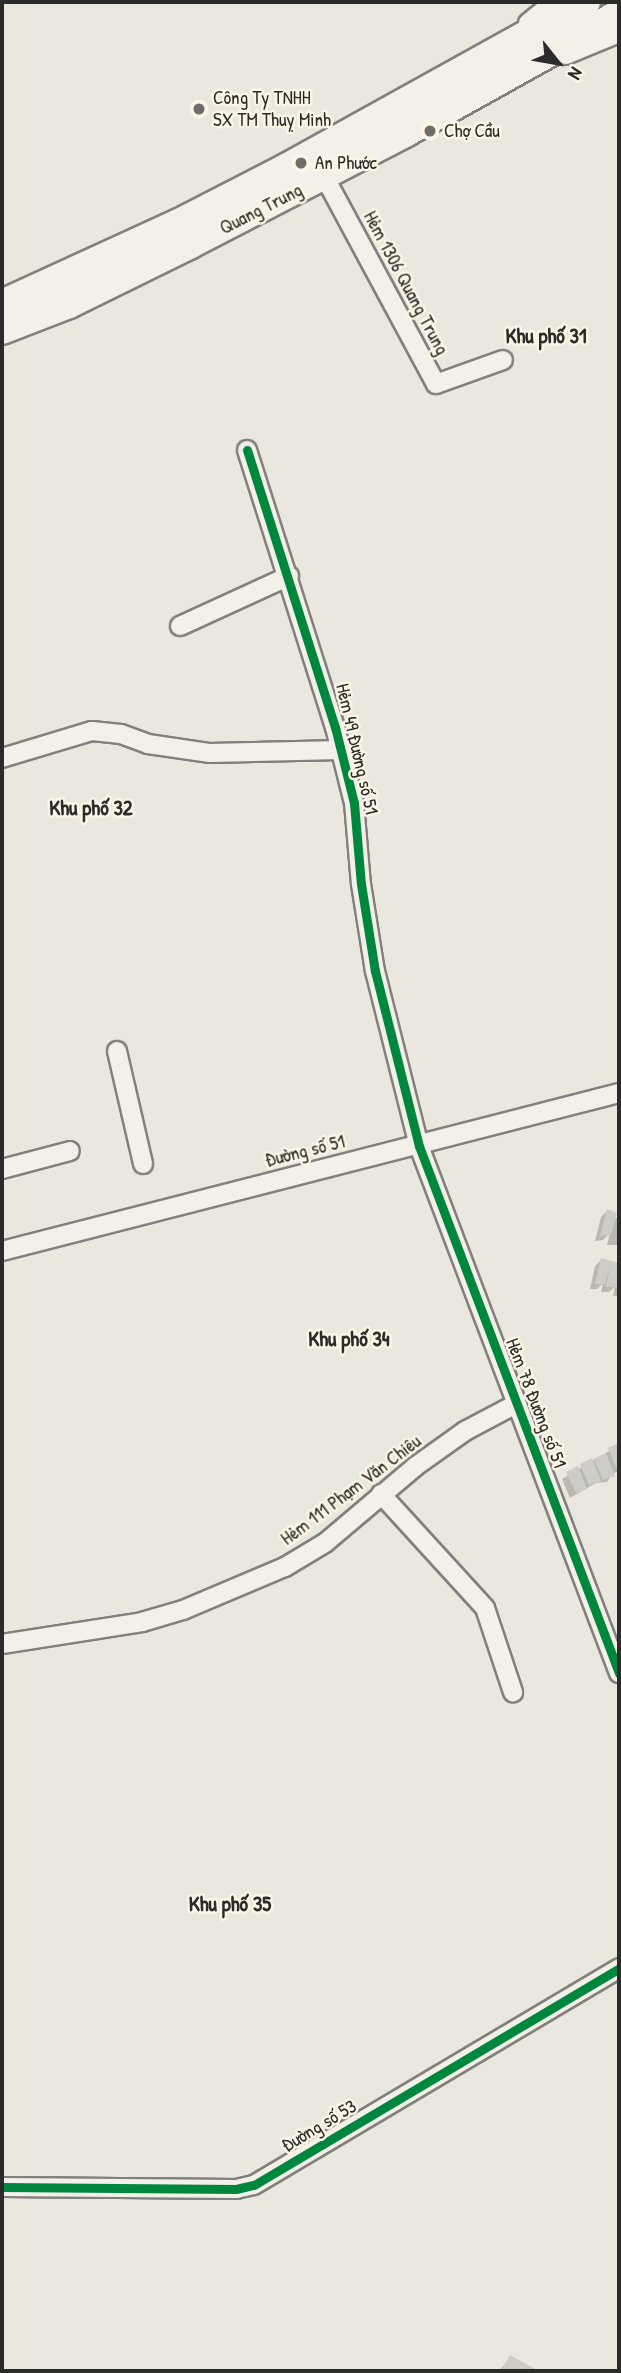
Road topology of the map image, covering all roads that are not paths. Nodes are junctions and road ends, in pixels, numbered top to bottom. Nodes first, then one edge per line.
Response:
1 (598, 21) edge
2 (324, 176) junction
3 (184, 234) junction
4 (2, 304) edge
5 (2, 330) edge
6 (503, 360) dead end
7 (247, 450) dead end
8 (289, 576) junction
9 (180, 626) dead end
10 (341, 750) junction
11 (2, 758) edge
12 (117, 1051) dead end
13 (619, 1093) edge
14 (419, 1146) junction
15 (70, 1151) dead end
16 (143, 1164) dead end
17 (2, 1169) edge
18 (2, 1251) edge
19 (516, 1404) junction
20 (381, 1494) junction
21 (2, 1644) edge
22 (619, 1673) edge
23 (513, 1692) dead end
24 (619, 1968) edge
25 (2, 2187) edge

1 - 2 main road, Quang Trung
1 - 3 main road, Quang Trung
2 - 3 main road, Quang Trung
2 - 6 street, Hẻm 1306 Quang Trung
3 - 4 main road, Quang Trung
3 - 5 main road, Quang Trung
7 - 8 street, Hẻm 49 Đường số 51
8 - 9 street
8 - 10 street, Hẻm 49 Đường số 51
10 - 11 street
10 - 14 street, Hẻm 49 Đường số 51
12 - 16 street
13 - 14 street, Đường số 51
14 - 18 street, Đường số 51
14 - 19 street, Hẻm 78 Đường số 51
15 - 17 street
19 - 20 street, Hẻm 111 Phạm Văn Chiêu
19 - 22 street, Hẻm 78 Đường số 51
20 - 21 street, Hẻm 111 Phạm Văn Chiêu
20 - 23 street
24 - 25 street, Đường số 53

